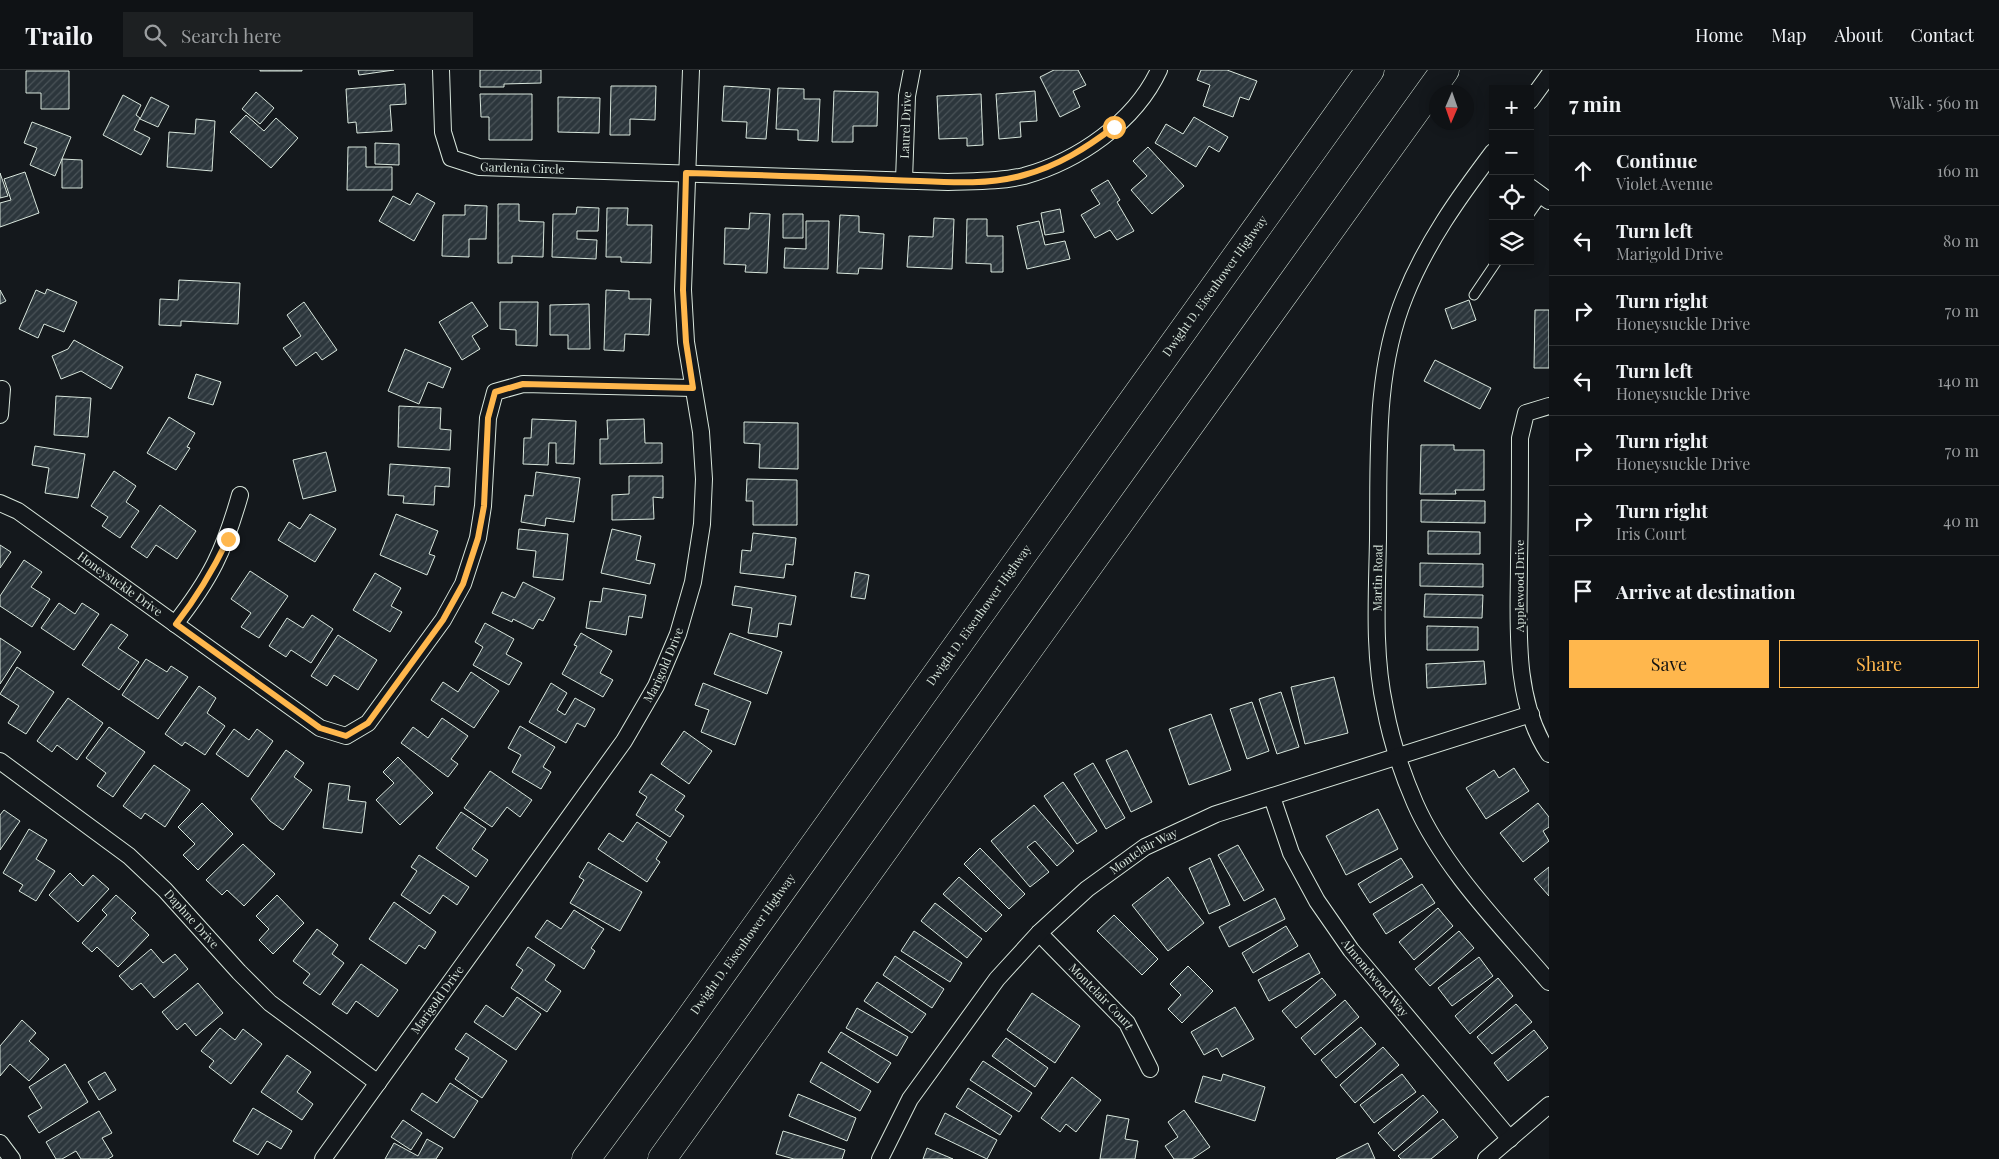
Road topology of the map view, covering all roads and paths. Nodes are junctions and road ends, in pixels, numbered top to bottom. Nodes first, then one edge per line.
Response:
1 (441, 70) edge
2 (691, 70) edge
3 (912, 70) edge
4 (1159, 70) edge
5 (1370, 70) edge
6 (1445, 70) edge
7 (1549, 75) edge
8 (1534, 96) edge
9 (1489, 160) edge
10 (686, 173) junction
11 (904, 180) junction
12 (1494, 265) edge
13 (1474, 295) dead end
14 (693, 388) junction
15 (2, 389) dead end
16 (1549, 406) edge
17 (0, 415) edge
18 (240, 495) dead end
19 (0, 503) edge
20 (176, 624) junction
21 (1531, 714) junction
22 (1549, 754) edge
23 (1398, 755) junction
24 (0, 761) edge
25 (1272, 797) junction
26 (1039, 933) junction
27 (1549, 982) edge
28 (1150, 1069) dead end
29 (378, 1083) junction
30 (1549, 1105) edge
31 (1510, 1139) junction
32 (0, 1143) edge
33 (12, 1159) edge
34 (323, 1159) edge
35 (586, 1159) edge
36 (662, 1159) edge
37 (880, 1159) edge
38 (1486, 1159) edge

1 - 10 street, Gardenia Circle
2 - 10 street, Marigold Drive
3 - 11 street, Laurel Drive
4 - 11 street
5 - 35 highway, Dwight D. Eisenhower Highway
6 - 36 highway
7 - 8 street
9 - 23 street, Martin Road
10 - 11 street
10 - 14 street, Marigold Drive
12 - 13 lane
14 - 20 street, Honeysuckle Drive
14 - 29 street, Marigold Drive
15 - 17 street
16 - 21 street, Applewood Drive
18 - 20 street
19 - 20 street, Honeysuckle Drive
21 - 22 street, Applewood Drive
21 - 23 street, Montclair Way
23 - 25 street, Montclair Way
23 - 27 street, Martin Road
24 - 29 street, Daphne Drive
25 - 26 street, Montclair Way
25 - 31 street, Almondwood Way
26 - 28 street, Montclair Court
26 - 37 street, Montclair Way
29 - 34 street, Marigold Drive
30 - 31 street
31 - 38 street
32 - 33 street

